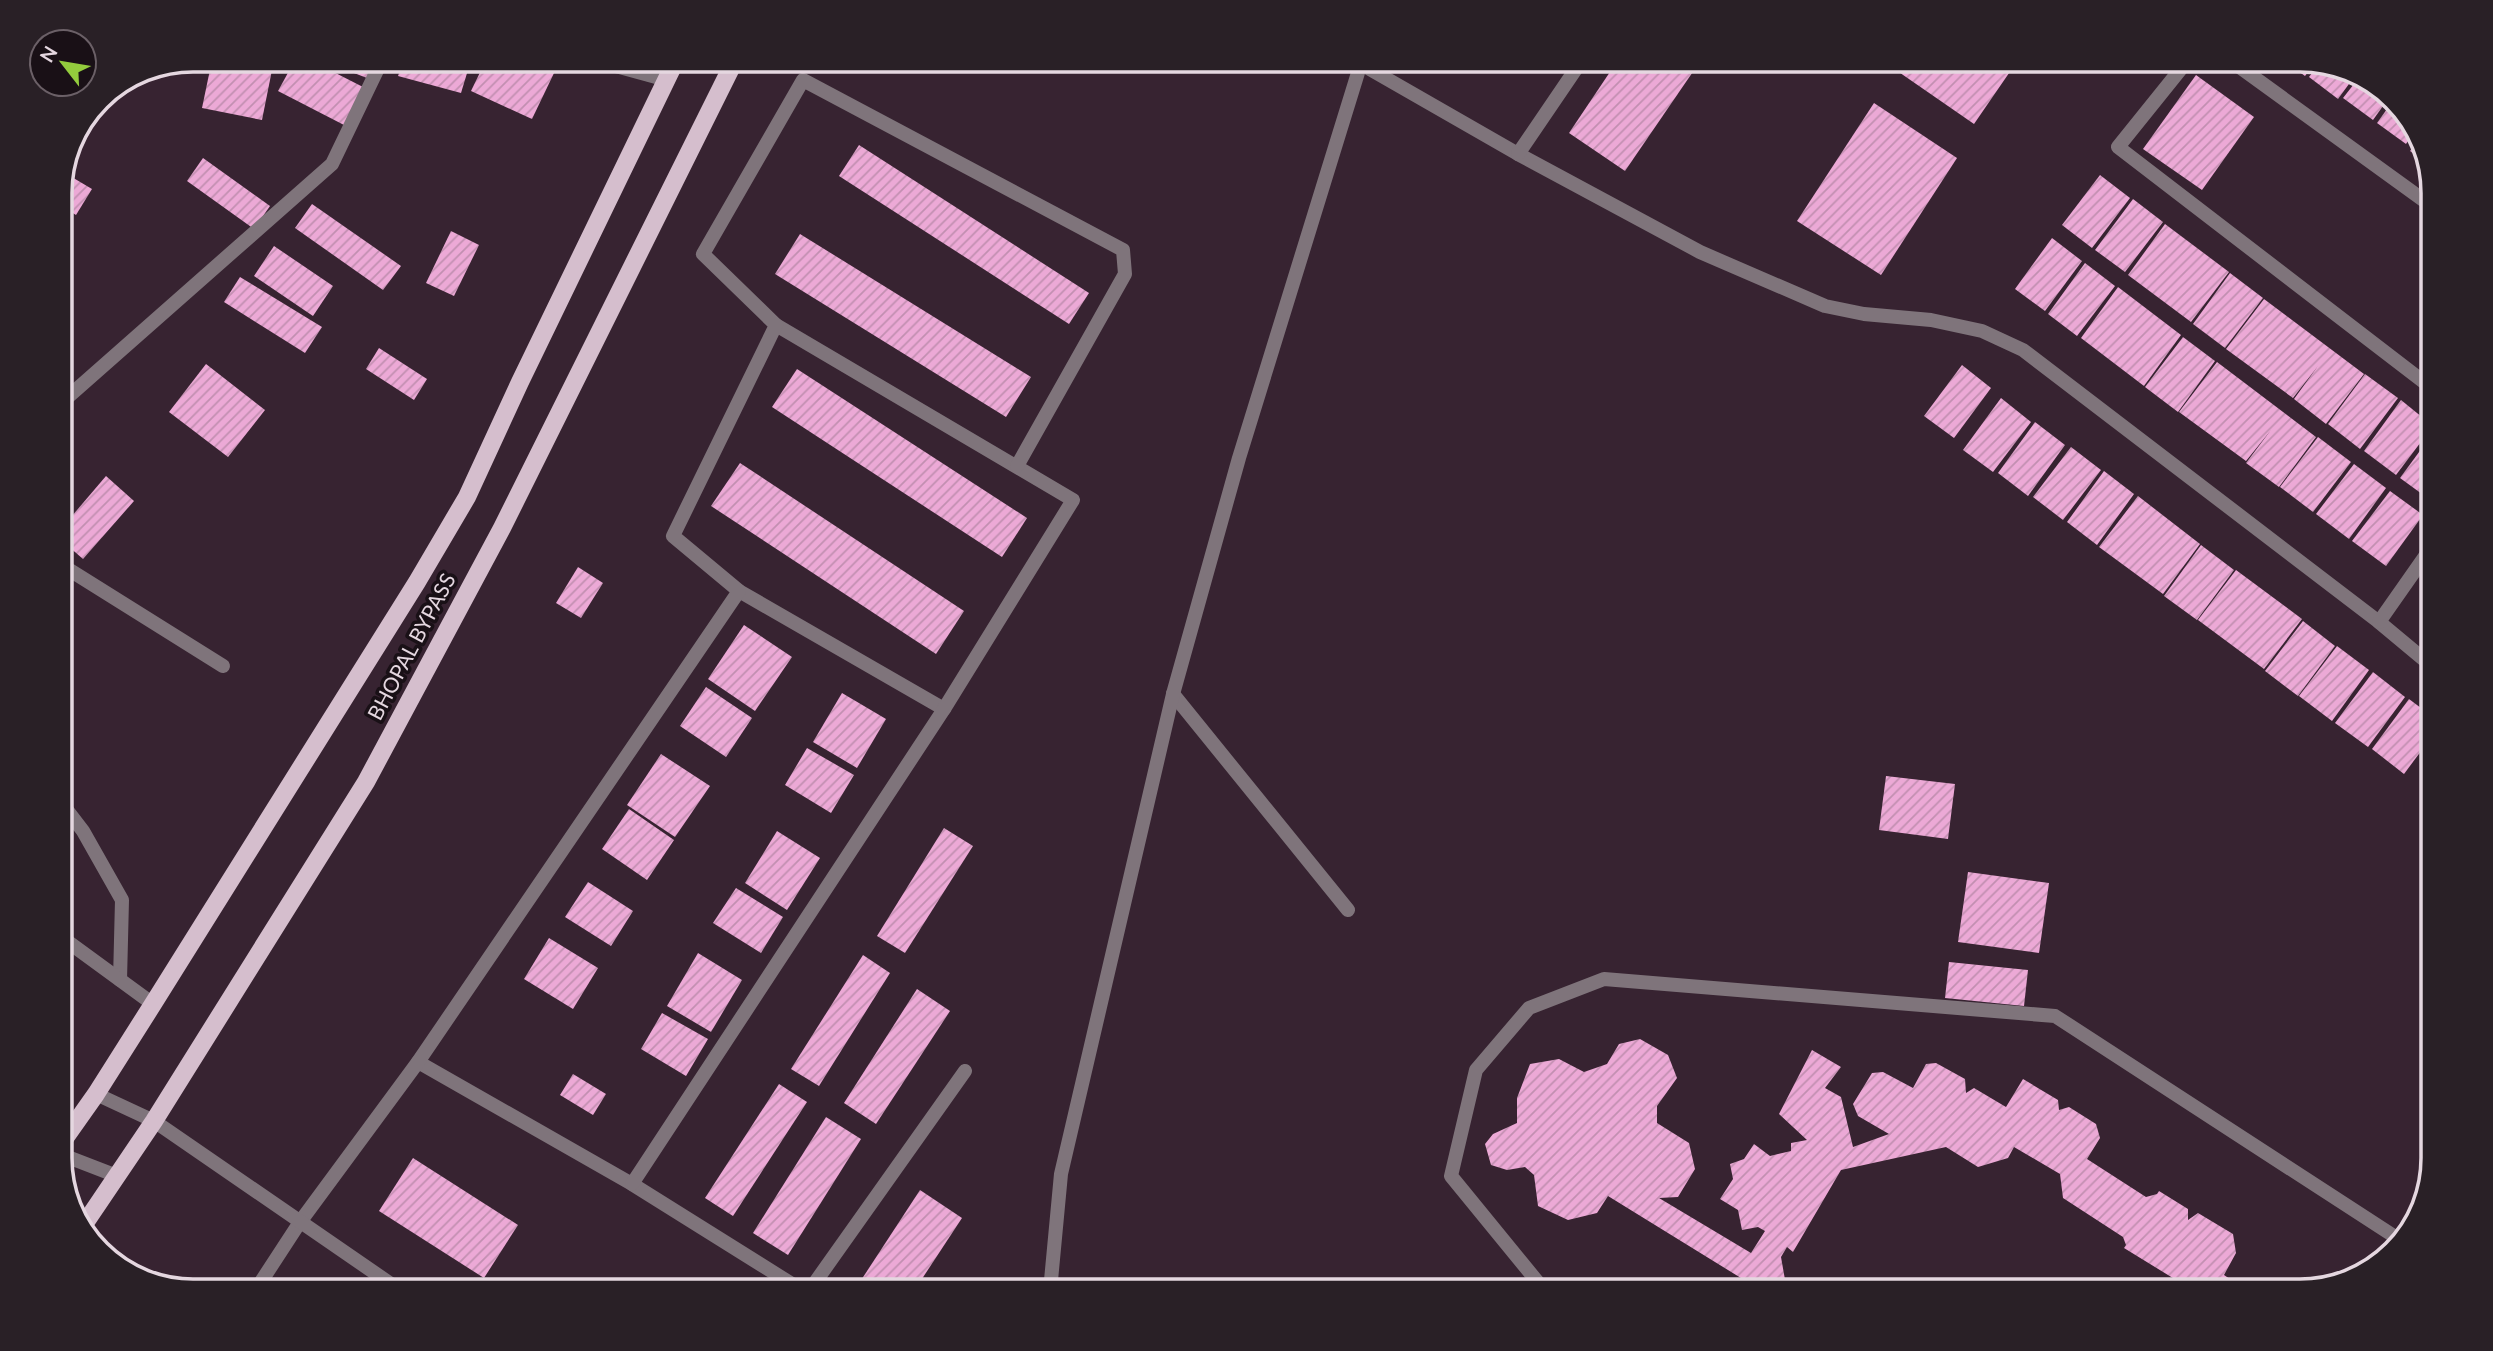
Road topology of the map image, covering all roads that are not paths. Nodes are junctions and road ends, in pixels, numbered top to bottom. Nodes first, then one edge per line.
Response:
1 (376, 72) edge
2 (638, 72) edge
3 (671, 72) edge
4 (730, 72) edge
5 (1354, 72) edge
6 (1376, 72) edge
7 (1574, 72) edge
8 (2178, 72) edge
9 (2247, 72) edge
10 (667, 80) junction
11 (1518, 154) junction
12 (2421, 198) edge
13 (776, 326) junction
14 (2421, 379) edge
15 (72, 393) edge
16 (1017, 466) junction
17 (2421, 562) edge
18 (72, 572) edge
19 (738, 591) junction
20 (2379, 622) junction
21 (2421, 657) edge
22 (223, 666) dead end
23 (1173, 694) junction
24 (944, 709) junction
25 (72, 816) edge
26 (1348, 910) dead end
27 (72, 945) edge
28 (120, 980) junction
29 (153, 1004) junction
30 (418, 1062) junction
31 (965, 1071) dead end
32 (96, 1094) junction
33 (154, 1121) junction
34 (72, 1128) edge
35 (72, 1159) edge
36 (117, 1176) junction
37 (632, 1184) junction
38 (88, 1219) edge
39 (300, 1222) junction
40 (2393, 1236) edge
41 (263, 1279) edge
42 (382, 1279) edge
43 (782, 1279) edge
44 (817, 1279) edge
45 (1050, 1279) edge
46 (1534, 1279) edge

1 - 15 street
2 - 10 street
3 - 10 main road, BHOPAL BYPASS
4 - 33 main road, BHOPAL BYPASS
5 - 23 street
6 - 11 street
7 - 11 street
8 - 14 street
9 - 12 street
10 - 29 main road, BHOPAL BYPASS
11 - 20 street
13 - 16 street
13 - 16 street
13 - 19 street
16 - 24 street
17 - 20 street
18 - 22 street
19 - 24 street
19 - 30 street
20 - 21 street
23 - 26 street
23 - 45 street
24 - 37 street
25 - 28 street
27 - 28 street
28 - 29 street
29 - 32 main road, BHOPAL BYPASS
30 - 37 street
30 - 39 street
31 - 44 street
32 - 33 street
32 - 34 main road, BHOPAL BYPASS
33 - 36 main road, BHOPAL BYPASS
33 - 39 street
35 - 36 street
36 - 38 main road, BHOPAL BYPASS
37 - 43 street
39 - 41 street
39 - 42 street
40 - 46 street

